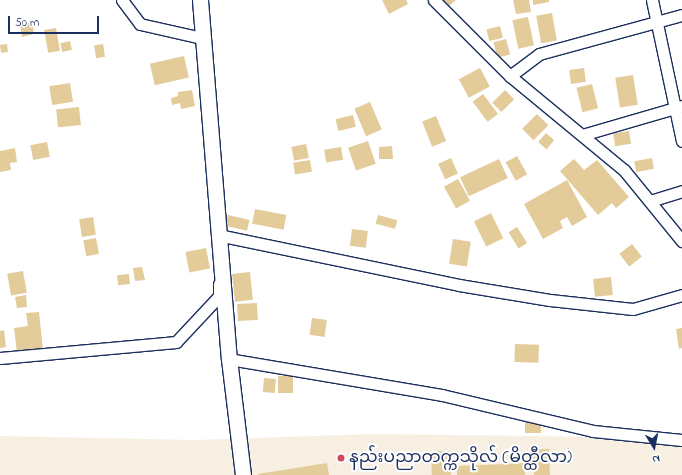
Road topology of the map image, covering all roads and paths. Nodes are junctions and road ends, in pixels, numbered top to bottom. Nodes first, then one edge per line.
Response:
1 (122, 0) edge
2 (200, 0) edge
3 (434, 0) edge
4 (652, 0) edge
5 (682, 15) edge
6 (655, 22) junction
7 (202, 38) junction
8 (510, 76) junction
9 (678, 107) edge
10 (582, 135) junction
11 (682, 142) edge
12 (682, 191) edge
13 (650, 201) junction
14 (218, 235) junction
15 (682, 241) edge
16 (682, 295) edge
17 (0, 358) edge
18 (229, 359) junction
19 (682, 440) edge
20 (243, 475) edge

1 - 7 street
2 - 7 street
3 - 8 street
4 - 6 street
5 - 6 street
6 - 8 street
6 - 9 street
7 - 14 street
8 - 10 street
9 - 10 street
9 - 11 street
10 - 13 street
12 - 13 street
13 - 15 street
14 - 16 street
14 - 17 street
14 - 18 street
18 - 19 street
18 - 20 street

